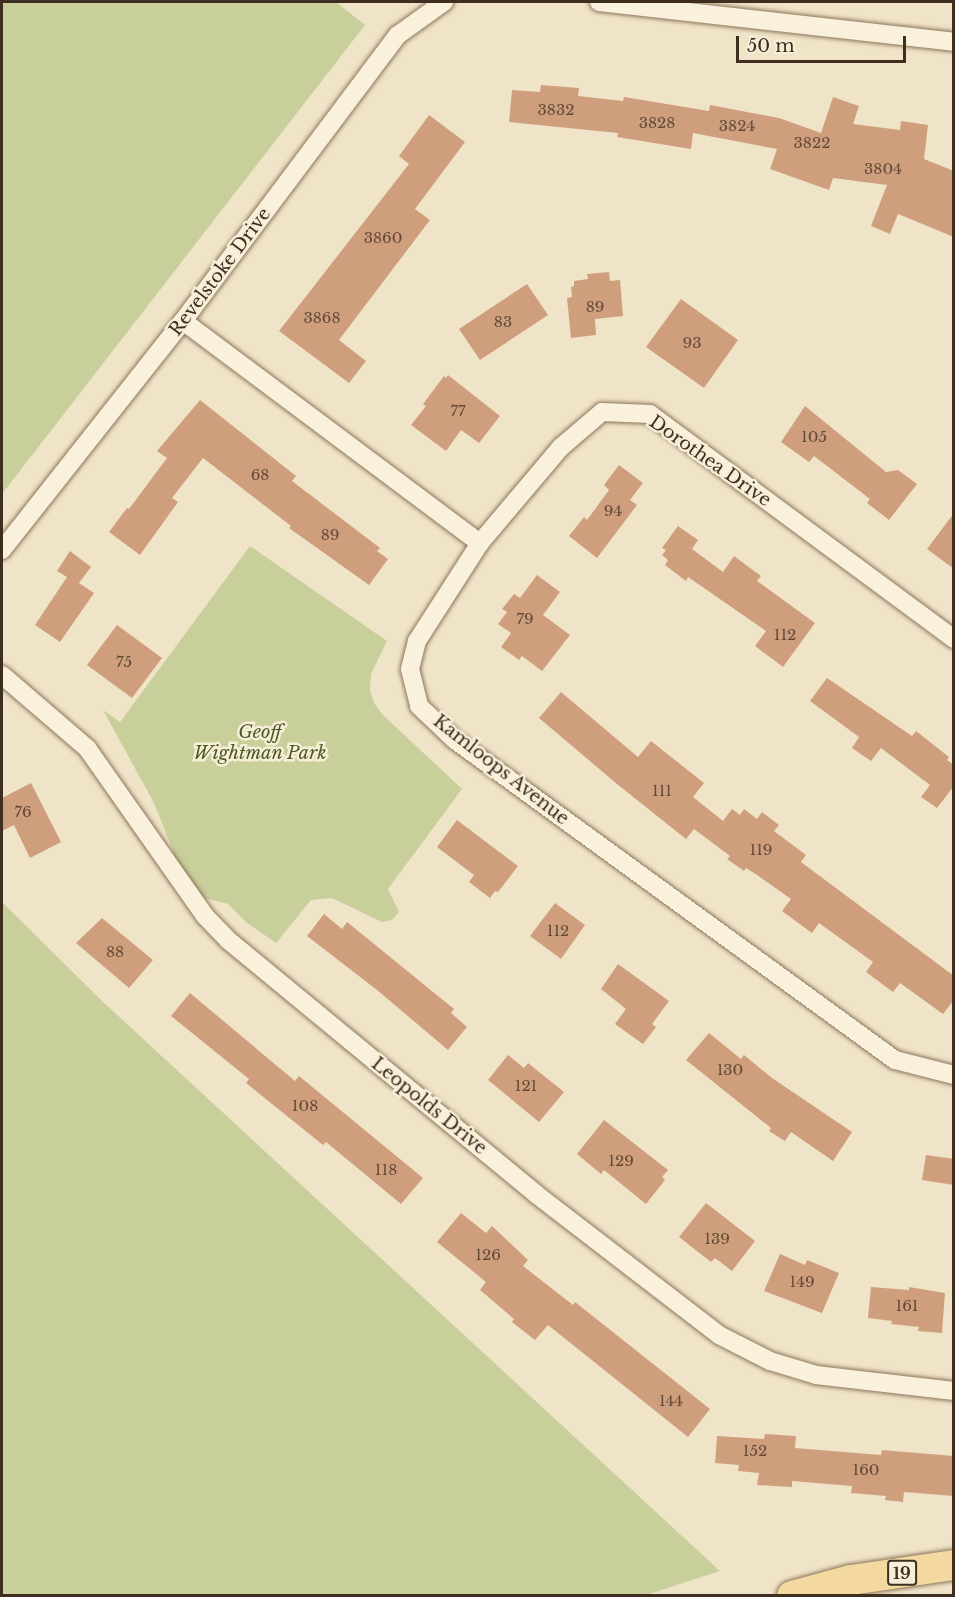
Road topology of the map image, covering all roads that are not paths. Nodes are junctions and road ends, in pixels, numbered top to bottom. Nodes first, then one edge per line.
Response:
1 (444, 2) edge
2 (598, 2) edge
3 (954, 42) edge
4 (183, 321) junction
5 (480, 543) junction
6 (2, 550) edge
7 (954, 639) edge
8 (2, 675) edge
9 (954, 1075) edge
10 (954, 1391) edge
11 (954, 1565) edge
12 (792, 1596) edge

1 - 4 street, Revelstoke Drive
2 - 3 street
4 - 5 street
4 - 6 street, Revelstoke Drive
5 - 7 street, Dorothea Drive
5 - 9 street, Kamloops Avenue
8 - 10 street, Leopolds Drive
11 - 12 main road, 19

